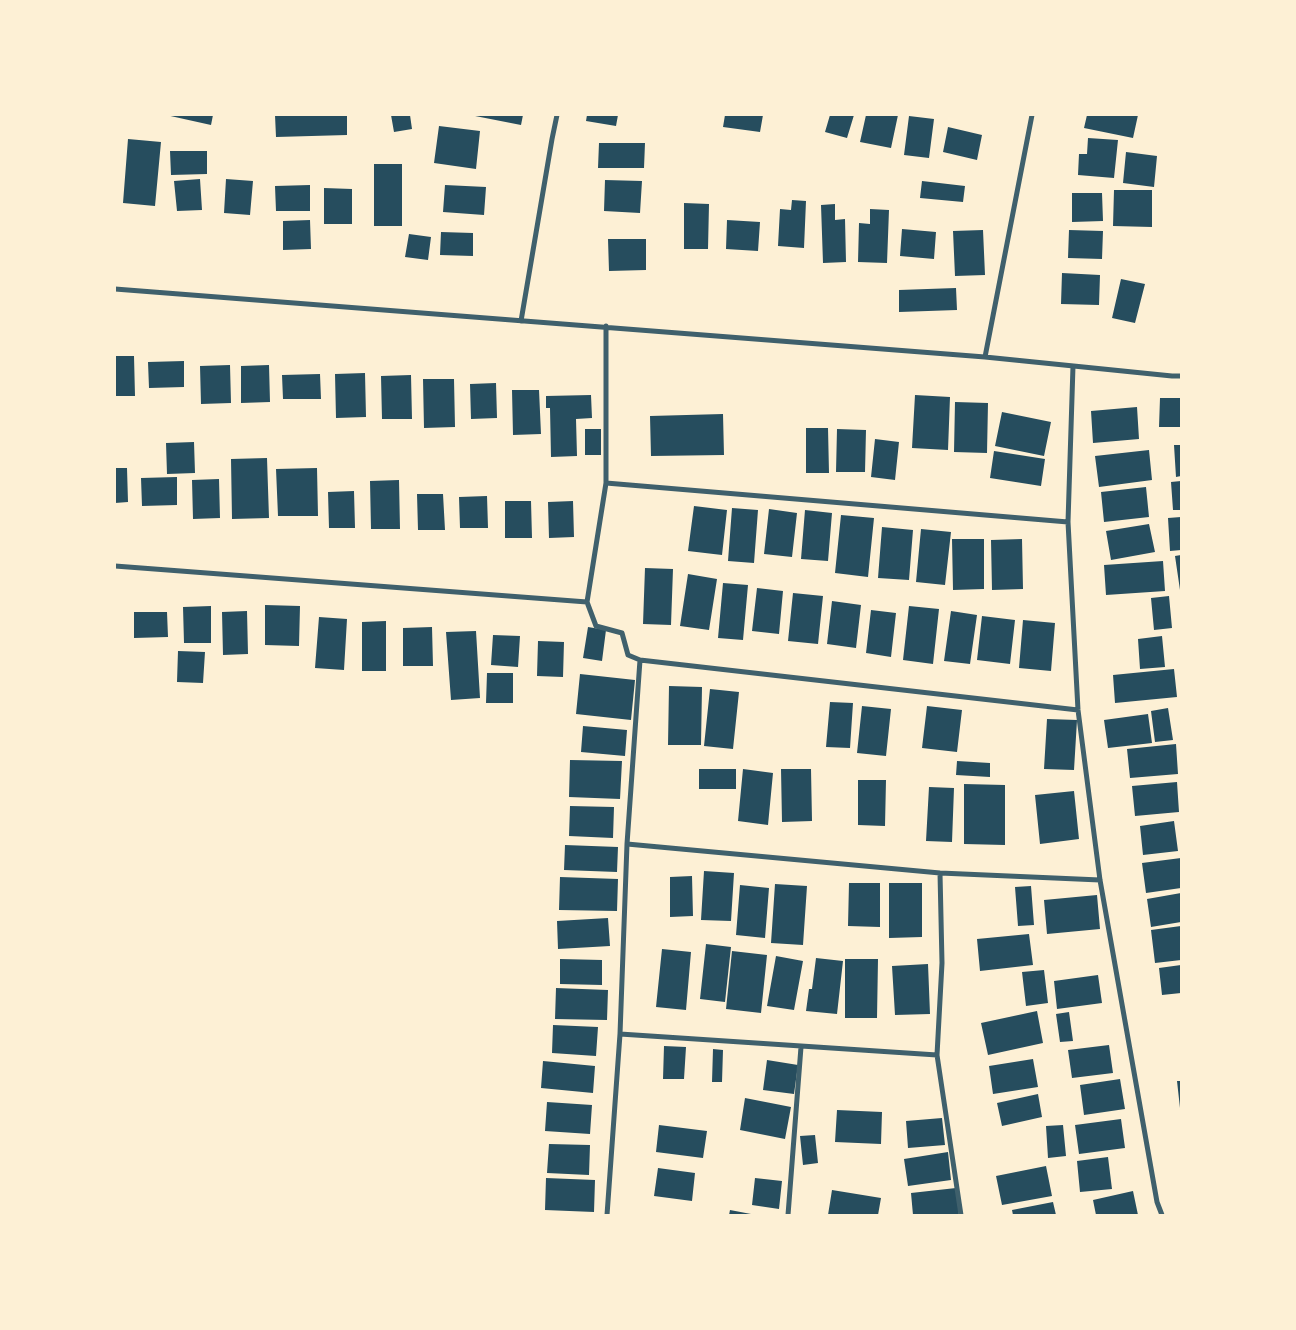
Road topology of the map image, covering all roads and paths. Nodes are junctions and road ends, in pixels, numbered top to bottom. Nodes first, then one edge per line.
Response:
1 (557, 115) edge
2 (1032, 115) edge
3 (115, 289) edge
4 (521, 321) junction
5 (606, 326) junction
6 (985, 357) junction
7 (1073, 366) junction
8 (1181, 376) edge
9 (606, 483) junction
10 (1068, 522) junction
11 (115, 566) edge
12 (587, 602) junction
13 (640, 660) junction
14 (1078, 710) junction
15 (627, 844) junction
16 (940, 873) junction
17 (1100, 880) junction
18 (620, 1034) junction
19 (801, 1047) junction
20 (937, 1055) junction
21 (606, 1215) edge
22 (788, 1215) edge
23 (961, 1215) edge
24 (1162, 1215) edge

1 - 4 street
2 - 6 street
3 - 4 street
4 - 5 street
5 - 6 street
5 - 9 street
6 - 7 street
7 - 8 street
7 - 10 street
9 - 10 street
9 - 12 street
10 - 14 street
11 - 12 street
12 - 13 street
13 - 14 street
13 - 15 street
14 - 17 street
15 - 16 street
15 - 18 street
16 - 17 street
16 - 20 street
17 - 24 street
18 - 19 street
18 - 21 street
19 - 20 street
19 - 22 street
20 - 23 street

